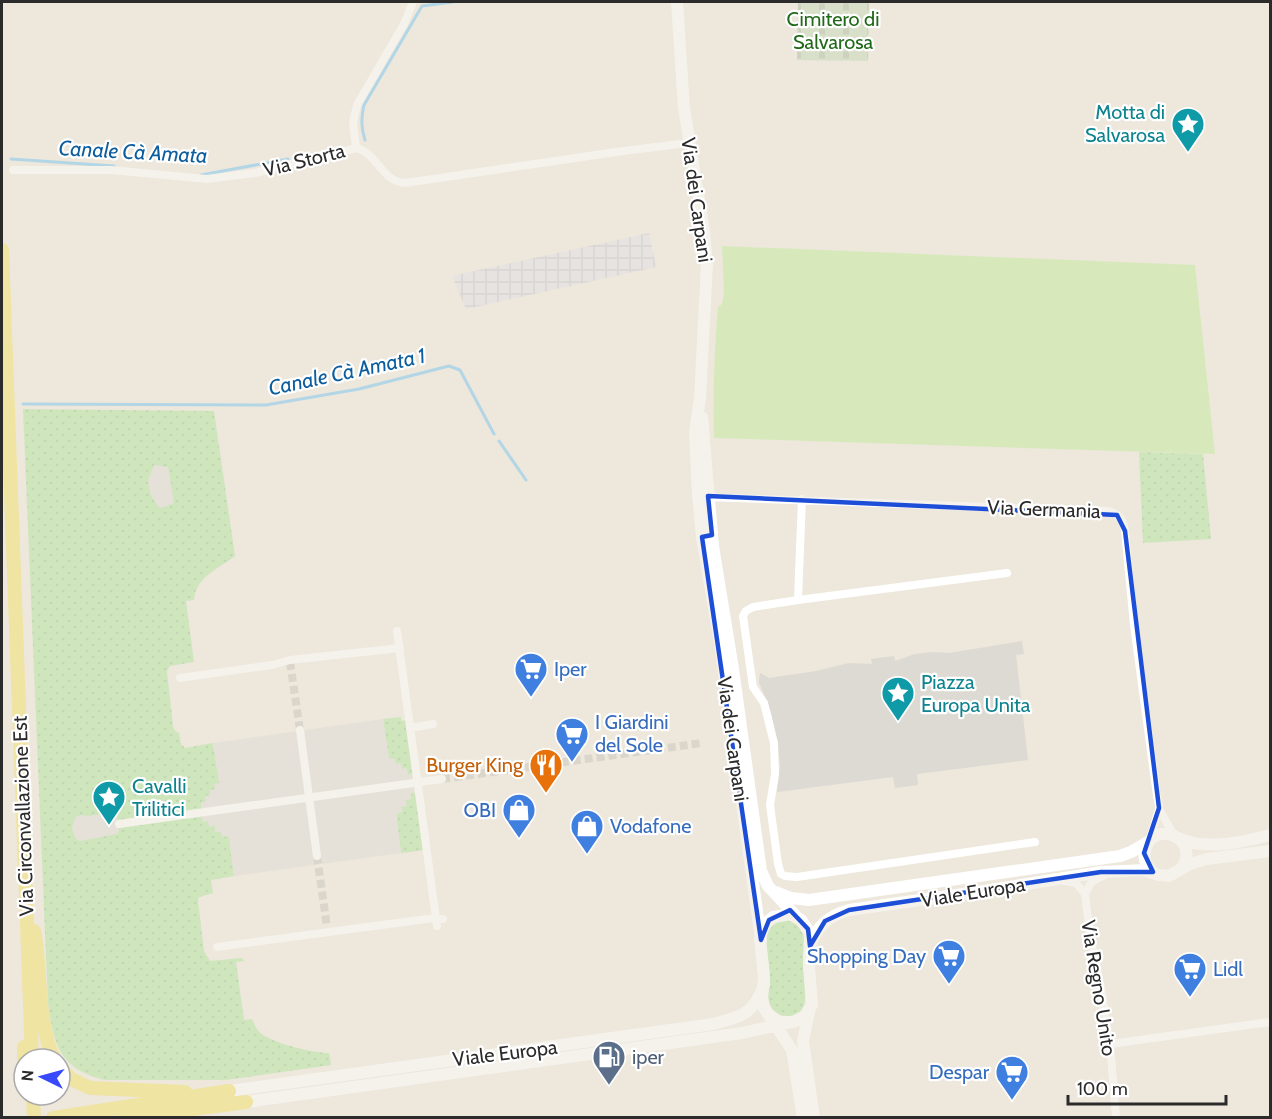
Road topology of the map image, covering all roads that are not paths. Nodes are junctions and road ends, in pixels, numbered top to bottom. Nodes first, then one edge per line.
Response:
1 (413, 2) edge
2 (677, 2) edge
3 (688, 143) junction
4 (356, 148) junction
5 (13, 170) dead end
6 (2, 250) edge
7 (700, 398) junction
8 (802, 499) junction
9 (705, 501) junction
10 (702, 537) junction
11 (1007, 573) dead end
12 (798, 600) junction
13 (723, 602) junction
14 (397, 631) dead end
15 (400, 648) junction
16 (180, 678) dead end
17 (433, 724) dead end
18 (410, 728) junction
19 (300, 730) tunnel mouth
20 (442, 780) tunnel mouth
21 (418, 783) junction
22 (309, 797) junction
23 (1159, 808) junction
24 (119, 824) dead end
25 (1270, 835) edge
26 (1175, 836) junction
27 (1035, 842) dead end
28 (1149, 842) junction
29 (1270, 851) edge
30 (317, 856) tunnel mouth
31 (1181, 869) junction
32 (1130, 870) junction
33 (1153, 872) junction
34 (25, 883) junction
35 (771, 889) junction
36 (986, 891) junction
37 (1085, 894) junction
38 (808, 900) junction
39 (789, 913) junction
40 (327, 929) junction
41 (760, 940) junction
42 (329, 942) dead end
43 (810, 946) junction
44 (218, 947) dead end
45 (764, 985) junction
46 (29, 997) junction
47 (809, 1011) junction
48 (777, 1021) junction
49 (1270, 1022) edge
50 (742, 1033) junction
51 (789, 1043) junction
52 (1110, 1044) junction
53 (24, 1047) edge
54 (31, 1047) edge
55 (51, 1047) edge
56 (72, 1078) edge
57 (229, 1091) junction
58 (246, 1102) junction
59 (53, 1118) edge
60 (125, 1118) edge
61 (189, 1118) edge
62 (803, 1118) edge
63 (814, 1118) edge
64 (1116, 1118) edge

1 - 4 street
2 - 3 street, Via dei Carpani
3 - 4 street, Via Storta
3 - 7 street, Via dei Carpani
4 - 5 street, Via Storta
6 - 34 main road, Via Circonvallazione Est
7 - 9 street, Via dei Carpani
7 - 9 street, Via dei Carpani
8 - 9 street, Via Germania
8 - 12 street
8 - 23 street, Via Germania
9 - 10 street, Via dei Carpani
9 - 13 street, Via dei Carpani
10 - 13 street, Via dei Carpani
10 - 41 street, Via dei Carpani
11 - 12 street
12 - 27 street
13 - 35 street, Via dei Carpani
14 - 15 street
15 - 16 street
15 - 18 street
17 - 18 street
18 - 21 street
19 - 22 street
20 - 21 street
21 - 22 street
21 - 40 street
22 - 24 street
22 - 30 street
23 - 26 street, Via Germania
23 - 28 street, Via Germania
25 - 26 street, Viale Europa
26 - 28 street, Viale Europa
26 - 31 street
28 - 33 street
28 - 38 street, Viale Europa
29 - 31 street, Viale Europa
31 - 33 street, Viale Europa
32 - 33 street, Viale Europa
32 - 36 street, Viale Europa
32 - 37 street, Via Regno Unito
34 - 46 main road, Via Circonvallazione Est
34 - 55 main road
35 - 38 street, Viale Europa
35 - 39 street, Via dei Carpani
36 - 37 street, Via Regno Unito
36 - 43 street, Viale Europa
37 - 52 street, Via Regno Unito
38 - 39 street, Viale Europa
39 - 41 street, Viale Europa
39 - 43 street, Via dei Carpani
40 - 42 street
40 - 44 street
41 - 45 street, Via dei Carpani
43 - 47 street
45 - 48 street, Via dei Carpani
45 - 57 street, Viale Europa
46 - 53 main road
46 - 54 main road, Via Circonvallazione Est
47 - 48 street, Viale Europa
47 - 63 street
48 - 50 street, Viale Europa
48 - 51 street
49 - 52 street
50 - 51 street
50 - 58 street, Viale Europa
51 - 62 street
52 - 64 street, Via Regno Unito
56 - 57 main road
57 - 59 main road
58 - 60 main road
58 - 61 main road

